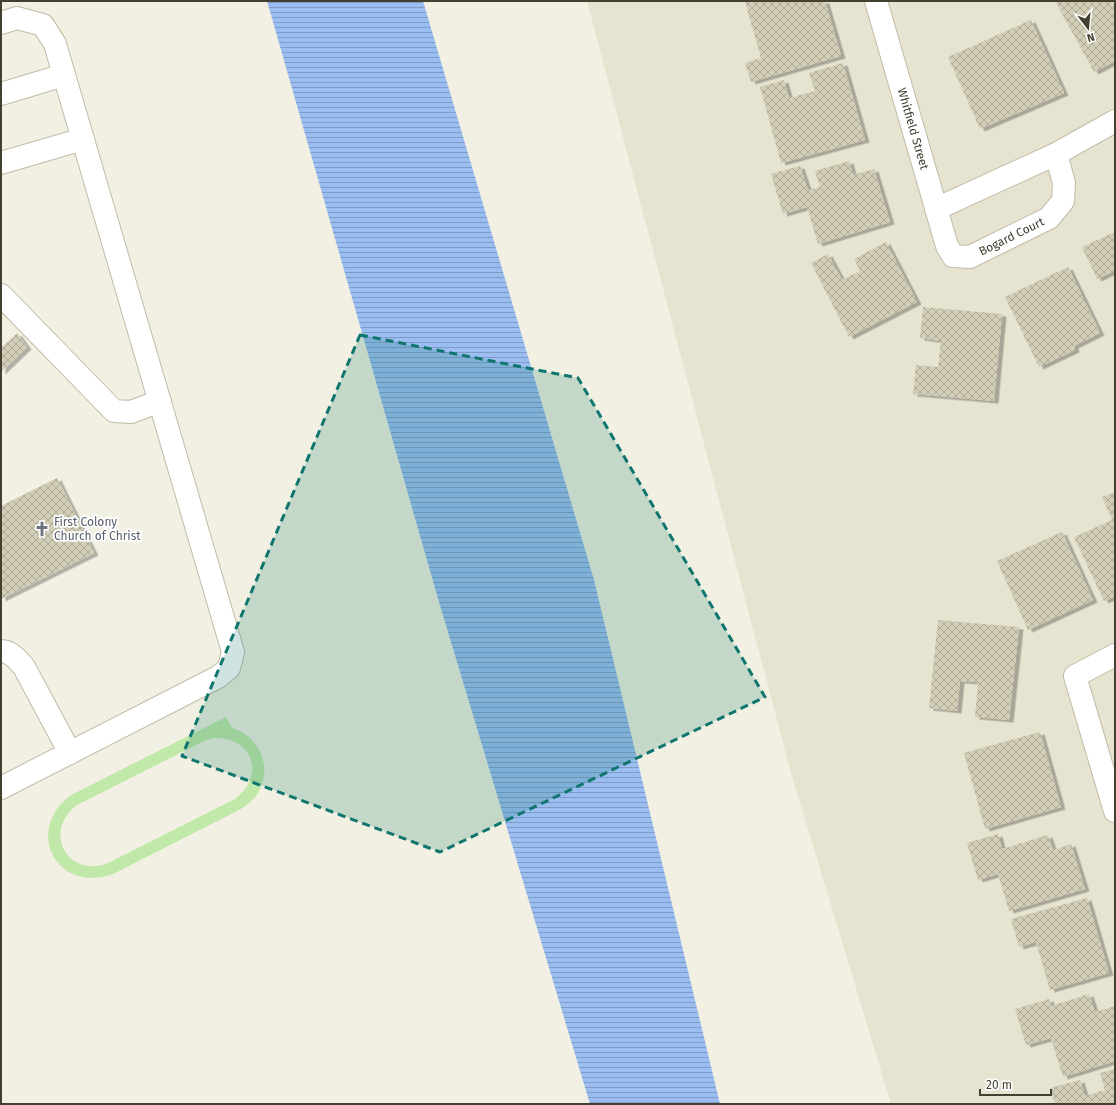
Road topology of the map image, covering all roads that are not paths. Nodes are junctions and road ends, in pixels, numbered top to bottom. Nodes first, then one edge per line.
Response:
1 (876, 1) edge
2 (1, 23) edge
3 (64, 75) junction
4 (1, 94) edge
5 (1115, 121) edge
6 (83, 139) junction
7 (1056, 154) junction
8 (1, 163) edge
9 (936, 209) junction
10 (953, 256) joint
11 (1, 295) edge
12 (160, 401) junction
13 (1, 651) edge
14 (1115, 656) edge
15 (70, 753) junction
16 (1, 788) edge
17 (1115, 811) edge

1 - 9 street, Whitfield Street
2 - 3 street
3 - 4 street
3 - 6 street
5 - 7 street
6 - 8 street
6 - 12 street
7 - 9 street
7 - 10 street, Bogard Court
9 - 10 street, Whitfield Street
11 - 12 street
12 - 15 street
13 - 15 street
14 - 17 street
15 - 16 street

